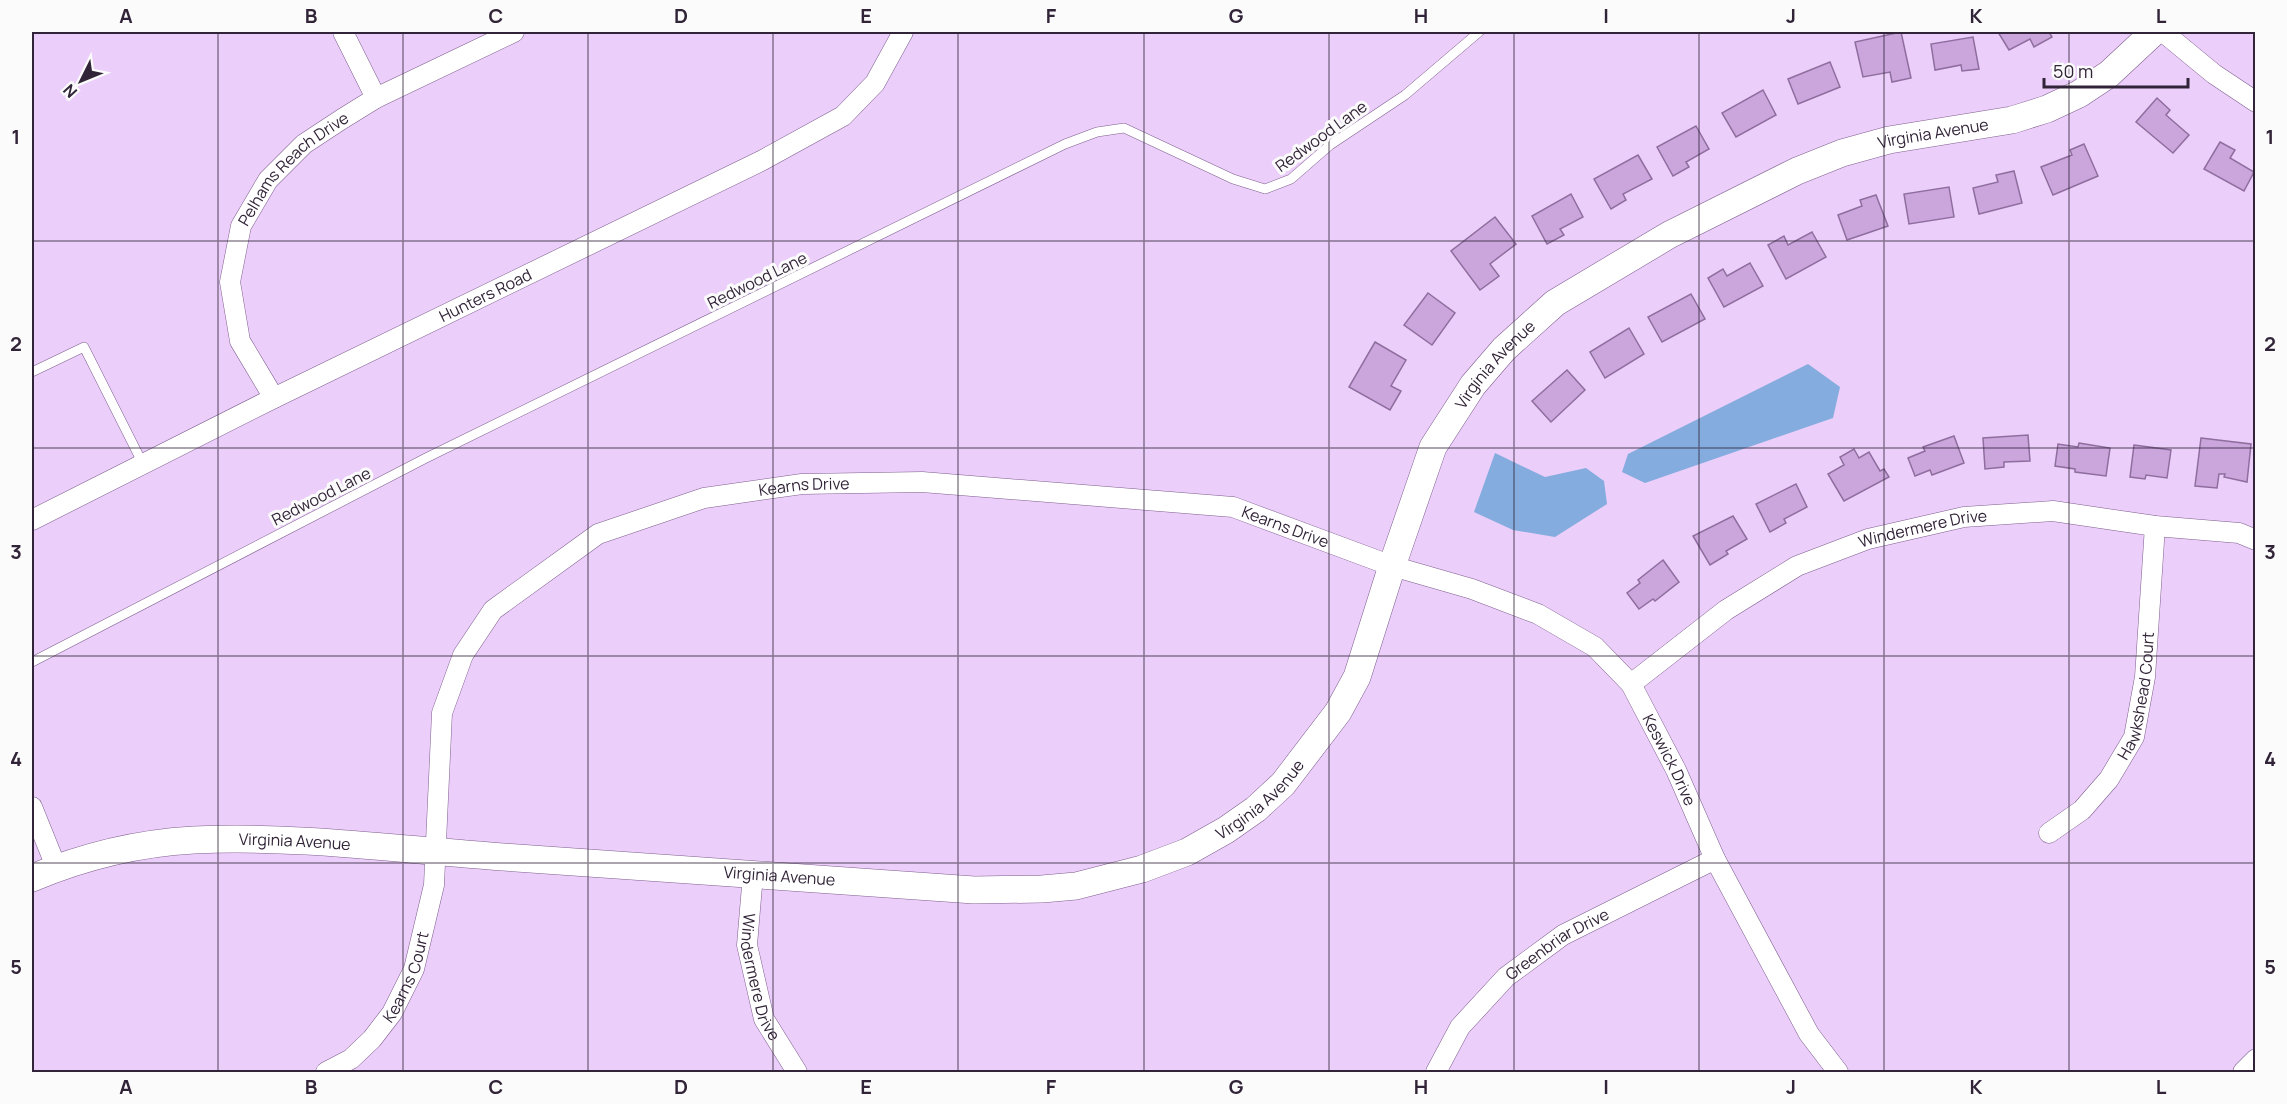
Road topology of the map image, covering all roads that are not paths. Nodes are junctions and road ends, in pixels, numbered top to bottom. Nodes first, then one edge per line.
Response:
1 (342, 32) edge
2 (514, 32) edge
3 (903, 32) edge
4 (1479, 32) edge
5 (2154, 32) edge
6 (2163, 32) edge
7 (376, 98) junction
8 (2256, 102) edge
9 (32, 372) edge
10 (274, 398) junction
11 (143, 464) junction
12 (32, 520) edge
13 (2155, 526) junction
14 (2256, 540) edge
15 (1392, 566) junction
16 (32, 662) edge
17 (1631, 684) junction
18 (32, 807) edge
19 (2049, 833) dead end
20 (436, 852) junction
21 (1716, 859) junction
22 (57, 869) junction
23 (753, 874) junction
24 (32, 878) edge
25 (2256, 1059) edge
26 (326, 1072) edge
27 (797, 1072) edge
28 (1436, 1072) edge
29 (1838, 1072) edge
30 (2243, 1072) edge

1 - 7 street
2 - 7 street, Pelhams Reach Drive
3 - 10 street, Hunters Road
4 - 16 lane, Redwood Lane
5 - 15 street, Virginia Avenue
6 - 8 street
7 - 10 street, Pelhams Reach Drive
9 - 11 lane
10 - 11 street, Hunters Road
11 - 12 street, Hunters Road
13 - 14 street, Windermere Drive
13 - 17 street, Windermere Drive
13 - 19 street, Hawkshead Court
15 - 17 street, Keswick Drive
15 - 20 street, Kearns Drive
15 - 23 street, Virginia Avenue
17 - 21 street, Keswick Drive
18 - 22 street
20 - 22 street, Virginia Avenue
20 - 23 street, Virginia Avenue
20 - 26 street, Kearns Court
21 - 28 street, Greenbriar Drive
21 - 29 street, Keswick Drive
22 - 24 street, Virginia Avenue
23 - 27 street, Windermere Drive
25 - 30 street

